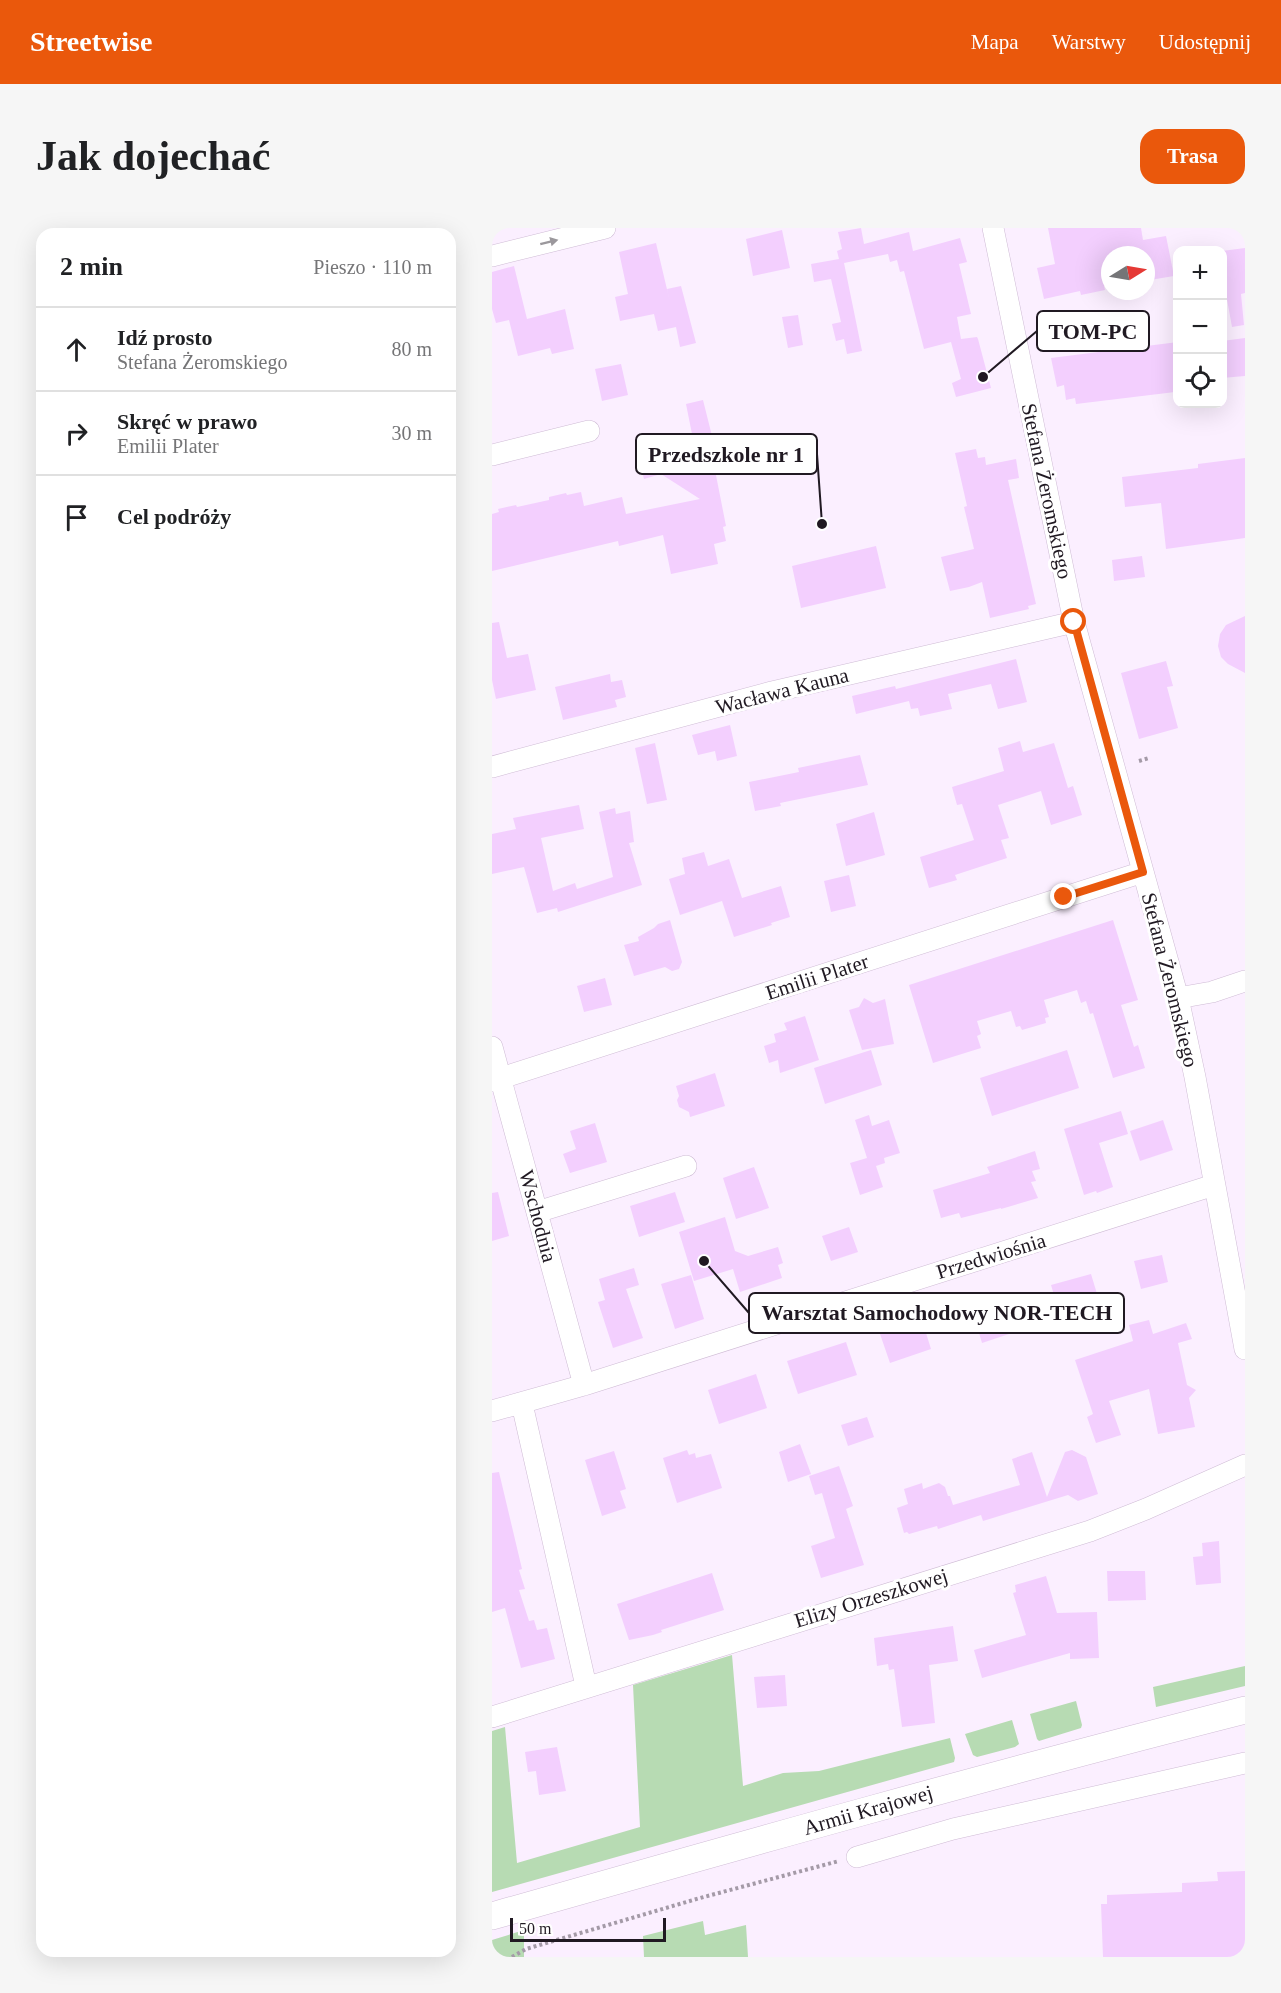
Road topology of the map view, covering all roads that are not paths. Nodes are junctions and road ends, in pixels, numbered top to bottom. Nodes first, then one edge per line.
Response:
1 (605, 228) edge
2 (993, 228) edge
3 (492, 256) edge
4 (589, 432) dead end
5 (492, 455) edge
6 (1074, 622) junction
7 (492, 767) edge
8 (1143, 872) junction
9 (1245, 981) edge
10 (1178, 998) junction
11 (492, 1047) edge
12 (496, 1080) edge
13 (686, 1166) dead end
14 (1214, 1185) junction
15 (537, 1212) junction
16 (1245, 1349) edge
17 (584, 1385) junction
18 (522, 1404) junction
19 (492, 1411) edge
20 (1245, 1465) edge
21 (586, 1686) junction
22 (1245, 1710) edge
23 (492, 1717) edge
24 (1245, 1763) edge
25 (857, 1857) road end
26 (492, 1916) edge

3 -> 1 street
2 - 6 street, Stefana Żeromskiego
4 - 5 street
6 - 7 street, Wacława Kauna
6 - 8 street, Stefana Żeromskiego
8 - 10 street, Stefana Żeromskiego
8 - 12 street, Emilii Plater
9 - 10 street
10 - 14 street, Stefana Żeromskiego
11 - 12 street, Wschodnia
12 - 15 street, Wschodnia
13 - 15 street
14 - 16 street, Stefana Żeromskiego
14 - 17 street, Przedwiośnia
15 - 17 street, Wschodnia
17 - 18 street, Przedwiośnia
18 - 19 street, Przedwiośnia
18 - 21 street
20 - 21 street, Elizy Orzeszkowej
21 - 23 street, Elizy Orzeszkowej
22 - 26 main road, Armii Krajowej
24 - 25 street

